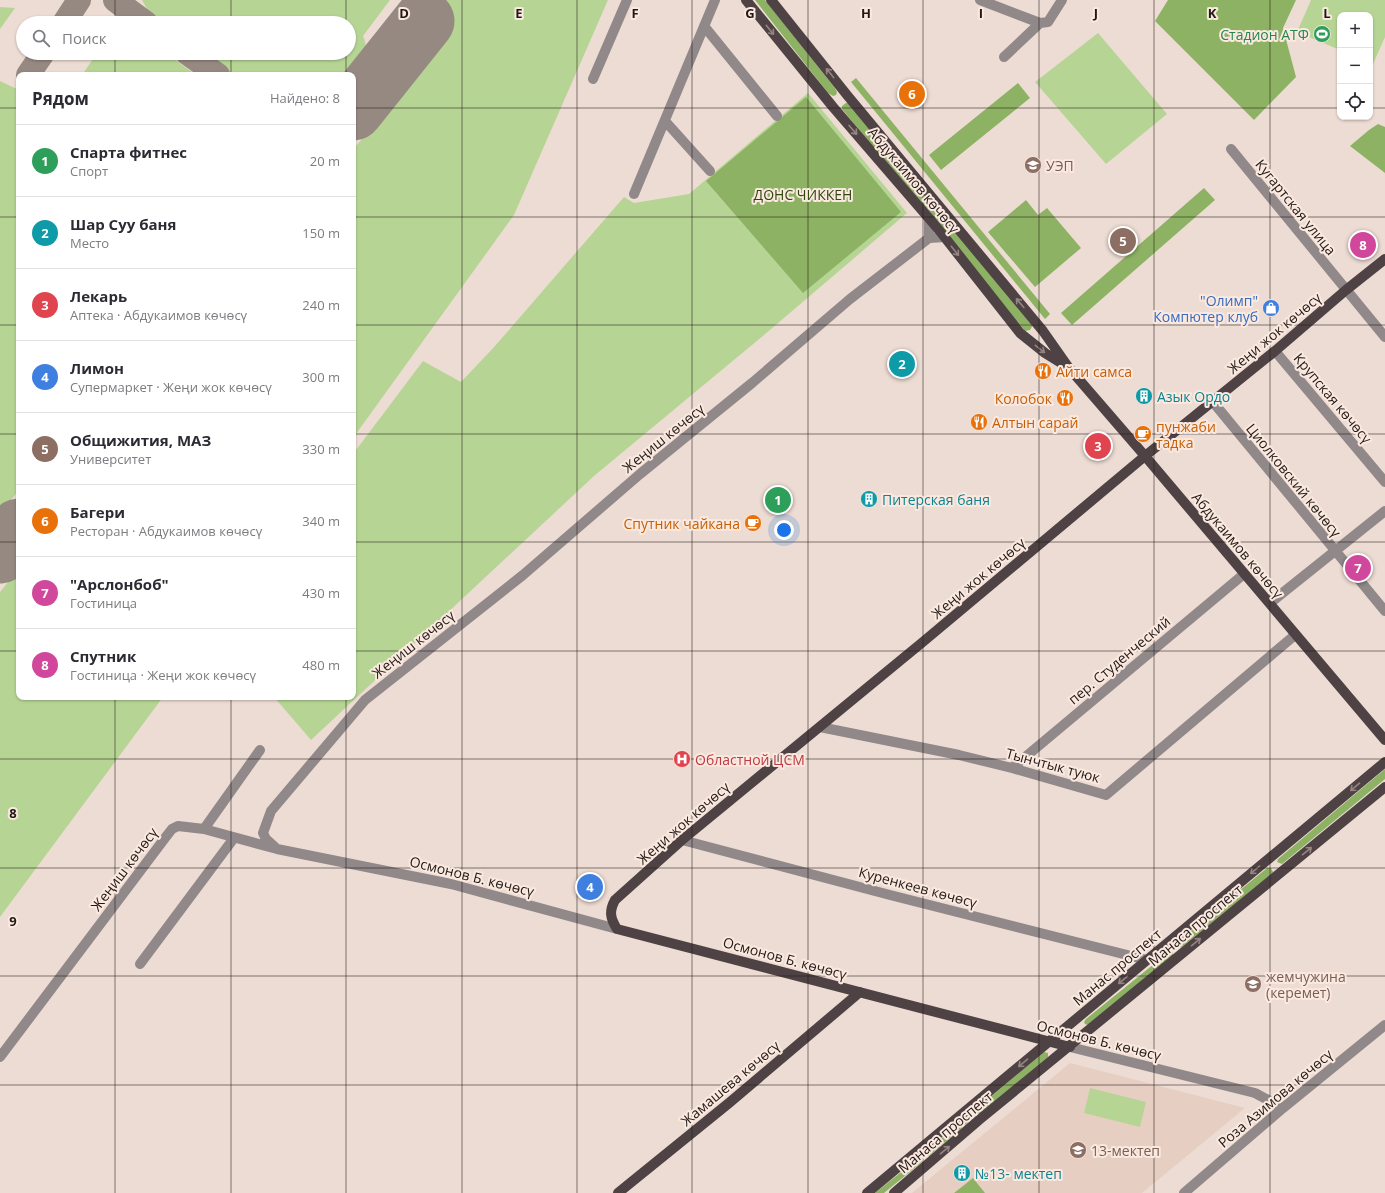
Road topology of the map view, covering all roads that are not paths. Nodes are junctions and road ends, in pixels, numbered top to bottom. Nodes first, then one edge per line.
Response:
1 (627, 0) edge
2 (715, 0) edge
3 (746, 0) edge
4 (771, 0) edge
5 (980, 0) edge
6 (1062, 0) edge
7 (1040, 23) junction
8 (704, 26) junction
9 (1004, 58) dead end
10 (593, 80) dead end
11 (847, 95) junction
12 (833, 108) junction
13 (777, 116) dead end
14 (665, 121) junction
15 (1231, 149) dead end
16 (710, 172) dead end
17 (634, 194) dead end
18 (929, 218) junction
19 (945, 237) junction
20 (928, 238) junction
21 (1385, 259) edge
22 (1346, 290) junction
23 (1385, 337) edge
24 (1276, 351) junction
25 (1069, 368) junction
26 (1213, 402) junction
27 (1145, 456) junction
28 (1385, 482) edge
29 (1385, 511) edge
30 (1335, 552) junction
31 (1244, 574) junction
32 (1270, 603) junction
33 (1385, 611) edge
34 (1295, 635) junction
35 (820, 727) junction
36 (1385, 740) edge
37 (260, 750) dead end
38 (1385, 762) edge
39 (1012, 768) junction
40 (1385, 787) edge
41 (204, 829) junction
42 (234, 838) junction
43 (682, 840) junction
44 (277, 849) junction
45 (1268, 859) junction
46 (1280, 873) junction
47 (617, 929) junction
48 (1170, 941) junction
49 (1180, 955) junction
50 (1147, 960) junction
51 (140, 964) dead end
52 (860, 992) junction
53 (1385, 1024) edge
54 (1049, 1042) junction
55 (1070, 1047) junction
56 (0, 1057) edge
57 (970, 1107) junction
58 (1283, 1108) junction
59 (980, 1120) junction
60 (918, 1151) junction
61 (928, 1163) junction
62 (1196, 1189) edge
63 (618, 1193) edge
64 (867, 1193) edge
65 (894, 1193) edge
66 (1184, 1193) edge

1 - 10 street
2 - 8 street
3 -> 12 main road, Абдукаимов көчөсү
11 -> 4 main road, Абдукаимов көчөсү
5 - 7 street
6 - 7 street
7 - 9 street
8 - 13 street
8 - 14 street
11 - 12 main road
25 -> 11 main road, Абдукаимов көчөсү
12 -> 18 main road, Абдукаимов көчөсү
14 - 16 street
14 - 17 street
15 - 22 street, Кугартская улица
18 - 19 main road, Абдукаимов көчөсү
18 - 20 street
19 - 20 street
19 -> 25 main road, Абдукаимов көчөсү
20 - 44 street, Жеңиш көчөсү
21 - 22 main road, Жеңи жок көчөсү
22 - 23 street, Кугартская улица
22 - 24 main road, Жеңи жок көчөсү
24 - 26 main road, Жеңи жок көчөсү
24 - 28 street, Крупская көчөсү
25 - 27 main road, Абдукаимов көчөсү
26 - 27 main road, Жеңи жок көчөсү
26 - 30 street, Циолковский көчөсү
27 - 31 main road, Абдукаимов көчөсү
27 - 35 main road, Жеңи жок көчөсү
29 - 30 street
30 - 32 street
30 - 33 street, Циолковский көчөсү
31 - 32 main road, Абдукаимов көчөсү
31 - 39 street, пер. Студенческий
32 - 34 main road, Абдукаимов көчөсү
34 - 36 main road, Абдукаимов көчөсү
34 - 39 street, Тынчтык туюк
35 - 39 street, Тынчтык туюк
35 - 43 main road, Жеңи жок көчөсү
37 - 41 street
38 -> 45 main road, Манас проспект
46 -> 40 main road, Манаса проспект
41 - 42 street, Жеңиш көчөсү
41 - 56 street, Жеңиш көчөсү
42 - 44 street, Жеңиш көчөсү
42 - 51 street
43 - 47 main road, Жеңи жок көчөсү
43 - 50 street, Куренкеев көчөсү
44 - 47 street, Осмонов Б. көчөсү
45 - 46 main road
45 -> 48 main road, Манас проспект
49 -> 46 main road, Манаса проспект
47 - 52 main road, Осмонов Б. көчөсү
48 - 49 main road
48 - 50 main road, Манас проспект
49 - 55 main road, Манаса проспект
50 -> 54 main road, Манас проспект
52 - 54 main road, Осмонов Б. көчөсү
52 - 63 main road, Жамашева көчөсү
53 - 58 street, Роза Азимова көчөсү
54 - 55 main road, Осмонов Б. көчөсү
54 -> 57 main road, Манас проспект
55 - 58 street, Осмонов Б. көчөсү
55 - 59 main road, Манаса проспект
57 - 59 main road
57 - 60 main road, Манас проспект
58 - 62 street, Роза Азимова көчөсү
61 -> 59 main road, Манаса проспект
60 - 61 main road
60 - 64 main road, Манас проспект
61 - 65 main road, Манаса проспект
62 - 66 street, Роза Азимова көчөсү

